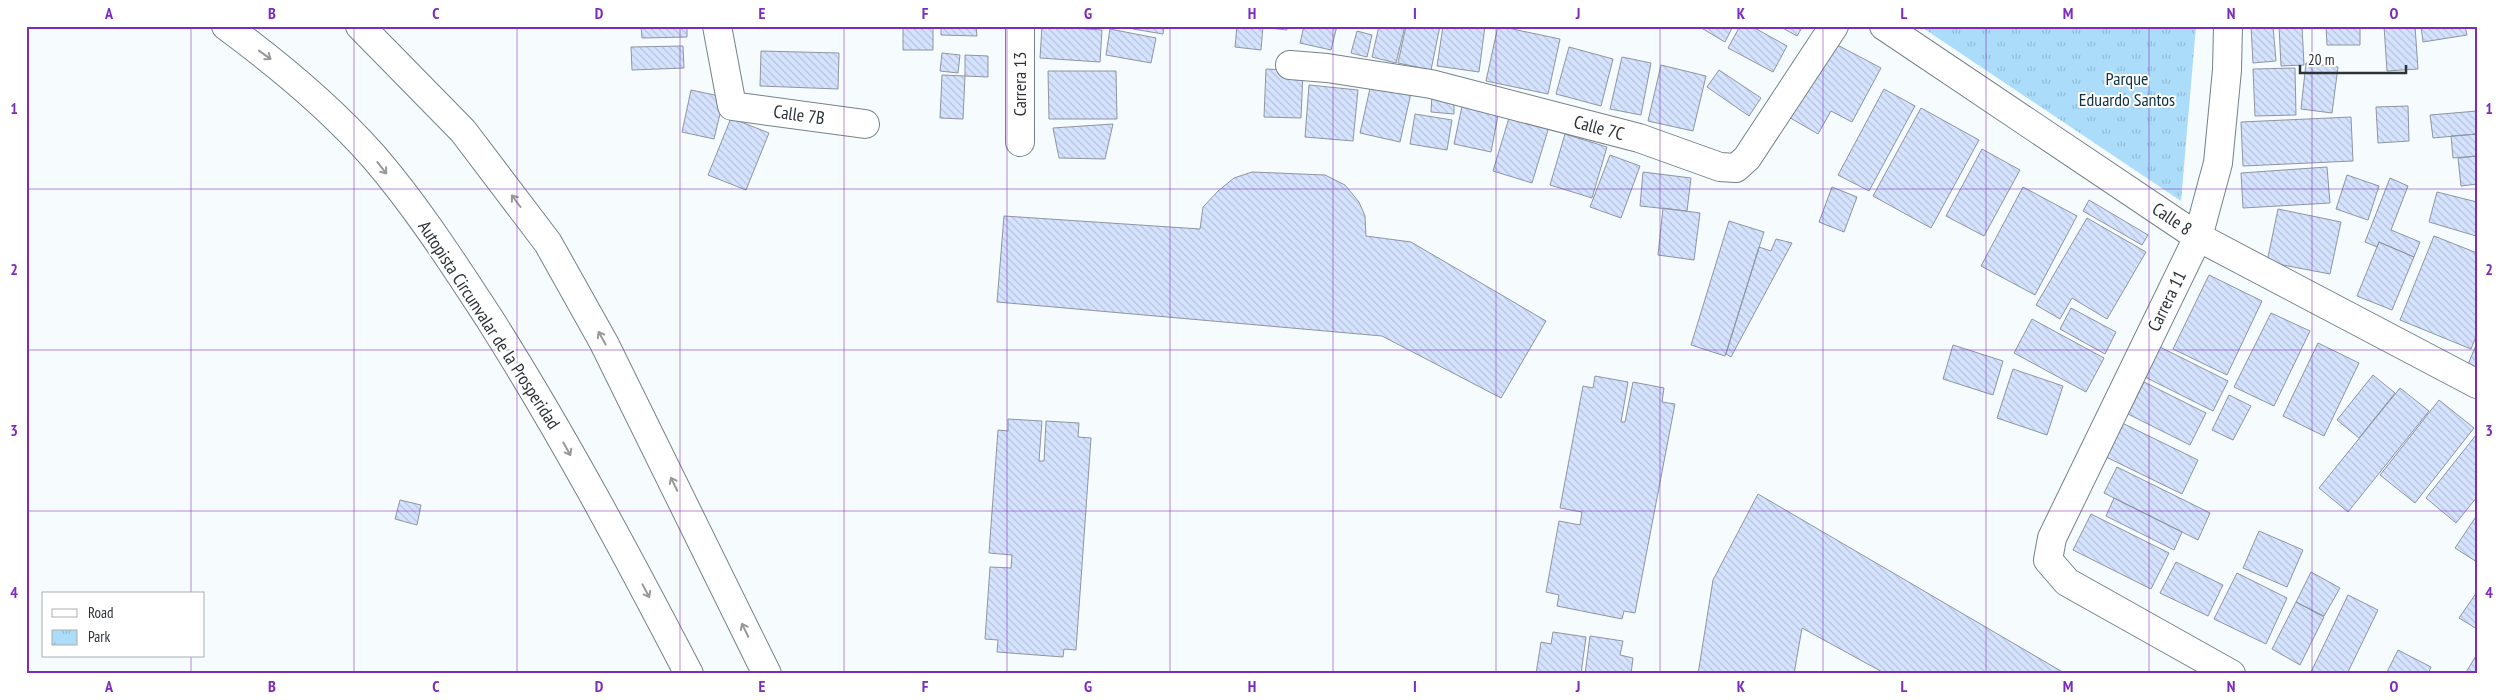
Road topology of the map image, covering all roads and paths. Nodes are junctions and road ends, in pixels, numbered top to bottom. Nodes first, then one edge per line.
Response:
1 (226, 26) edge
2 (360, 26) edge
3 (717, 26) edge
4 (1020, 26) edge
5 (1834, 26) edge
6 (1884, 26) edge
7 (2228, 26) edge
8 (1290, 65) dead end
9 (865, 124) dead end
10 (1020, 142) dead end
11 (2198, 237) junction
12 (2477, 384) edge
13 (688, 674) edge
14 (767, 674) edge
15 (2231, 674) edge

1 -> 13 main road, Autopista Circunvalar de la Prosperidad
14 -> 2 main road
3 - 9 main road, Calle 7B
4 - 10 main road, Carrera 13
5 - 8 main road, Calle 7C
6 - 11 main road, Calle 8
7 - 11 main road, Carrera 11
11 - 12 main road, Calle 8
11 - 15 main road, Carrera 11

